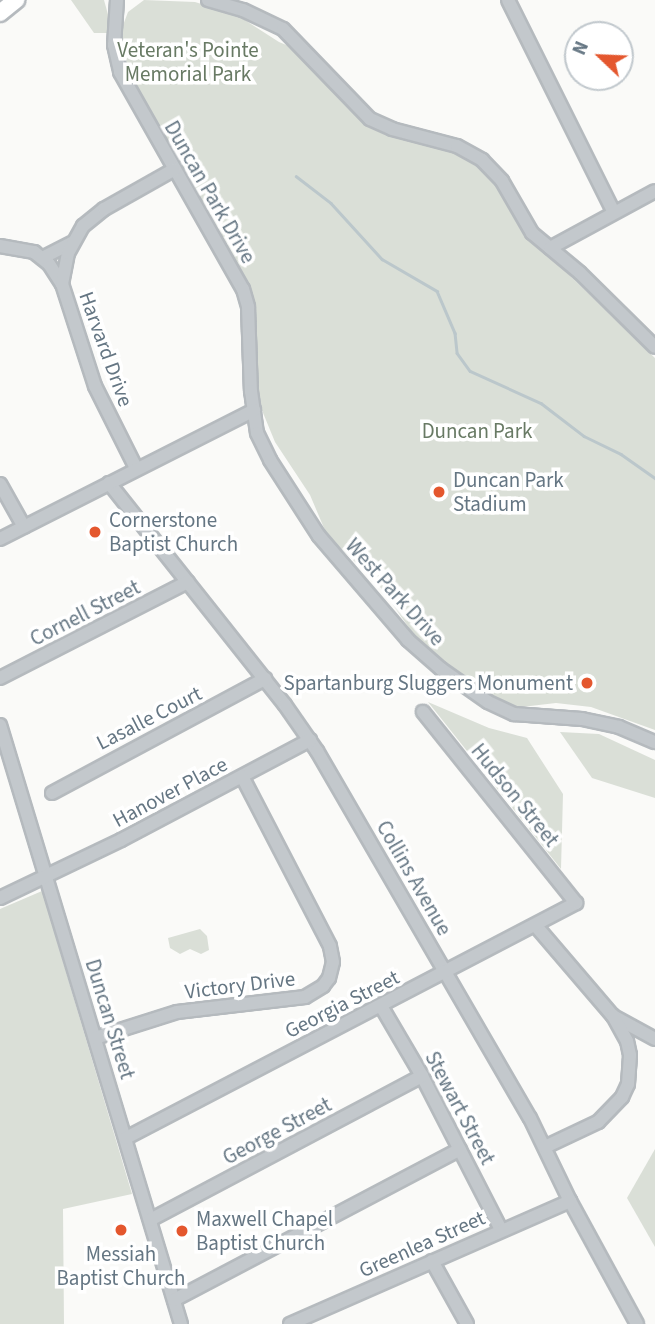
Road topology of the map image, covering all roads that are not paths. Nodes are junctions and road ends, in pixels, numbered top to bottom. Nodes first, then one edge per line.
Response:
1 (16, 0) edge
2 (119, 0) edge
3 (208, 0) edge
4 (508, 0) edge
5 (0, 13) edge
6 (175, 169) junction
7 (655, 191) edge
8 (613, 211) junction
9 (71, 243) junction
10 (0, 246) edge
11 (550, 248) junction
12 (43, 258) junction
13 (62, 284) junction
14 (655, 347) edge
15 (251, 391) junction
16 (254, 410) junction
17 (227, 422) junction
18 (257, 433) junction
19 (136, 468) junction
20 (109, 483) junction
21 (0, 484) edge
22 (24, 527) junction
23 (0, 539) edge
24 (188, 582) junction
25 (0, 678) edge
26 (265, 679) junction
27 (423, 712) dead end
28 (1, 733) edge
29 (310, 740) junction
30 (655, 742) edge
31 (242, 776) junction
32 (52, 793) dead end
33 (47, 877) junction
34 (0, 898) edge
35 (576, 903) joint
36 (536, 926) junction
37 (446, 972) junction
38 (381, 1006) junction
39 (613, 1016) junction
40 (95, 1038) junction
41 (655, 1039) edge
42 (422, 1076) junction
43 (125, 1138) junction
44 (545, 1147) junction
45 (460, 1149) junction
46 (570, 1200) junction
47 (150, 1220) junction
48 (501, 1230) junction
49 (432, 1261) junction
50 (174, 1300) junction
51 (181, 1324) edge
52 (290, 1324) edge
53 (467, 1324) edge
54 (638, 1324) edge

1 - 5 main road
2 - 6 street, Duncan Park Drive
3 - 11 street
4 - 8 street
6 - 9 street, Harvard Drive
6 - 15 street, Duncan Park Drive
7 - 8 street
8 - 11 street
9 - 12 street
9 - 13 street, Harvard Drive
10 - 12 street
11 - 14 street
12 - 13 street
13 - 19 street, Harvard Drive
15 - 16 street, Duncan Park Drive
15 - 17 street
16 - 17 street
16 - 18 street, West Park Drive
17 - 18 street
17 - 19 street
18 - 30 street, West Park Drive
19 - 20 street
20 - 22 street
20 - 24 street, Collins Avenue
21 - 22 street
22 - 23 street
24 - 25 street, Cornell Street
24 - 26 street, Collins Avenue
26 - 29 street, Collins Avenue
26 - 32 street, Lasalle Court
27 - 35 street, Hudson Street
28 - 33 street, Duncan Street
29 - 31 street, Hanover Place
29 - 37 street, Collins Avenue
31 - 33 street, Hanover Place
31 - 40 street, Victory Drive
33 - 34 street, Hanover Place
33 - 40 street, Duncan Street
35 - 36 street, Georgia Street
36 - 37 street, Georgia Street
36 - 39 street
37 - 38 street, Georgia Street
37 - 44 street, Collins Avenue
38 - 42 street, Stewart Street
38 - 43 street, Georgia Street
39 - 41 street
39 - 44 street
40 - 43 street, Duncan Street
42 - 45 street, Stewart Street
42 - 47 street, George Street
43 - 47 street, Duncan Street
44 - 46 street, Collins Avenue
45 - 48 street, Stewart Street
45 - 50 street
46 - 48 street, Greenlea Street
46 - 54 street, Collins Avenue
47 - 50 street, Duncan Street
48 - 49 street, Greenlea Street
49 - 52 street, Greenlea Street
49 - 53 street
50 - 51 street, Duncan Street

